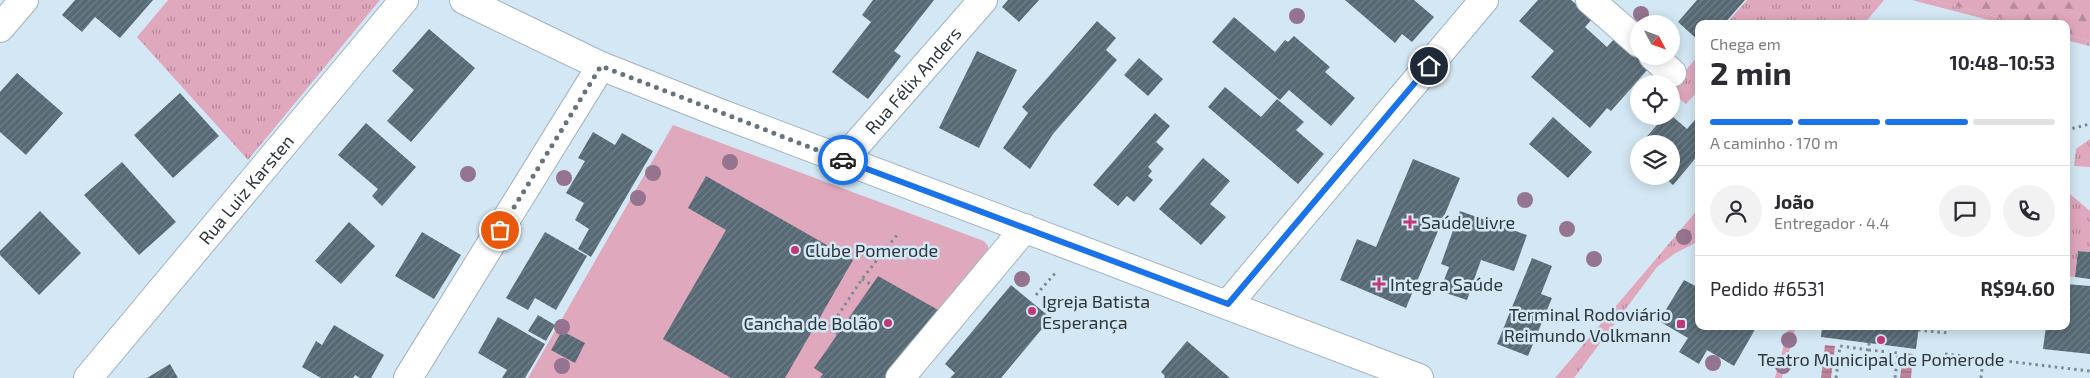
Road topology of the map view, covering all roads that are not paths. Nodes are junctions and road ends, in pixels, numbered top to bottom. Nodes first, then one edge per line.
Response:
1 (24, 0) edge
2 (404, 0) edge
3 (464, 0) edge
4 (983, 0) edge
5 (1484, 0) edge
6 (1590, 0) edge
7 (0, 28) edge
8 (1630, 35) edge
9 (601, 66) junction
10 (843, 160) junction
11 (1025, 228) junction
12 (1228, 304) junction
13 (88, 378) edge
14 (408, 378) edge
15 (900, 378) edge
16 (1419, 378) edge

1 - 7 street
2 - 13 street, Rua Luiz Karsten
3 - 9 street
4 - 10 street, Rua Félix Anders
5 - 12 street
6 - 8 street
9 - 10 street
9 - 14 street
10 - 11 street
11 - 12 street
11 - 15 street
12 - 16 street

